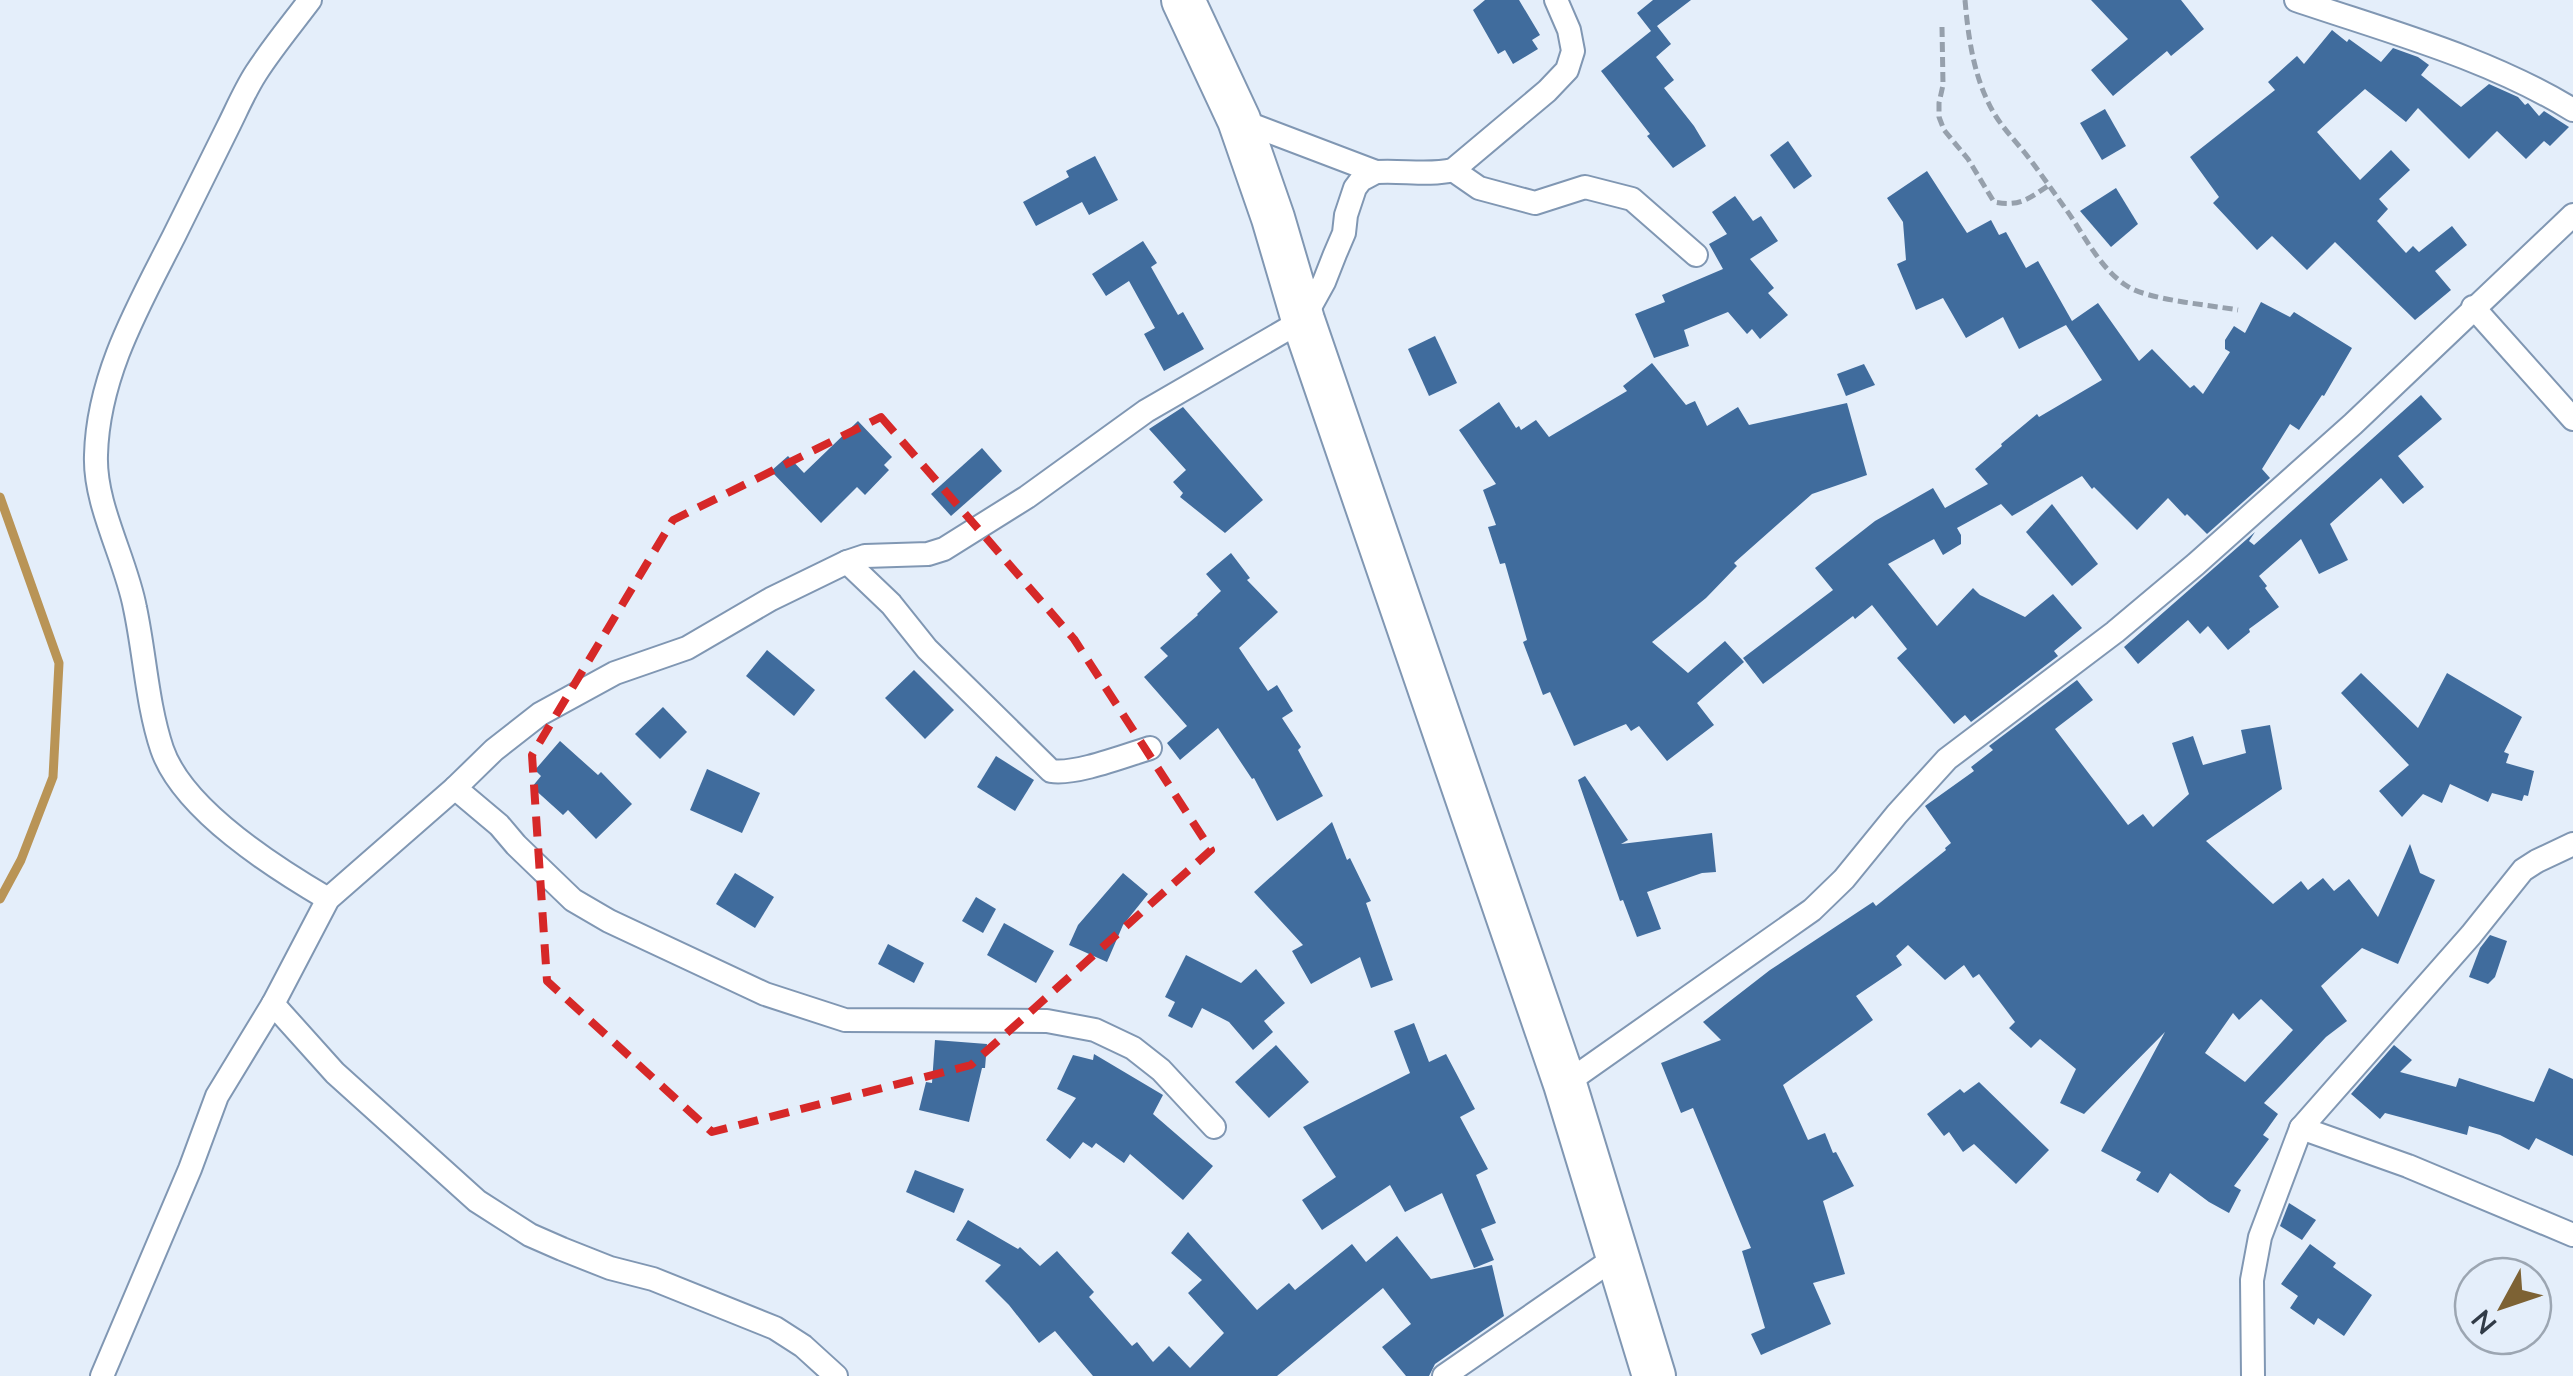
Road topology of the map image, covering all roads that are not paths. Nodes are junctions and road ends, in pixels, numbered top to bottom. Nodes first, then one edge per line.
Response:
1 (310, 0) edge
2 (1183, 0) edge
3 (1556, 0) edge
4 (2296, 0) edge
5 (2573, 110) edge
6 (1238, 120) junction
7 (1453, 170) junction
8 (1376, 172) junction
9 (2573, 214) edge
10 (1696, 255) dead end
11 (2474, 307) junction
12 (1303, 320) junction
13 (2573, 418) edge
14 (846, 562) junction
15 (1150, 748) dead end
16 (454, 788) junction
17 (2573, 844) edge
18 (328, 899) junction
19 (273, 1004) junction
20 (1565, 1084) junction
21 (1214, 1127) dead end
22 (2302, 1128) junction
23 (2573, 1234) edge
24 (1616, 1256) junction
25 (102, 1376) edge
26 (836, 1376) edge
27 (1444, 1376) edge
28 (1654, 1376) edge
29 (2253, 1376) edge

1 - 18 street
2 - 6 highway
3 - 7 street
4 - 5 street
6 - 8 street
6 - 12 highway
7 - 8 street
7 - 10 street
8 - 12 street
9 - 11 street
11 - 13 street
11 - 20 street
12 - 14 street
12 - 20 highway
14 - 15 street
14 - 16 street
16 - 18 street
16 - 21 street
17 - 22 street
18 - 19 street
19 - 25 street
19 - 26 street
20 - 24 highway
22 - 23 street
22 - 29 street
24 - 27 street
24 - 28 highway

